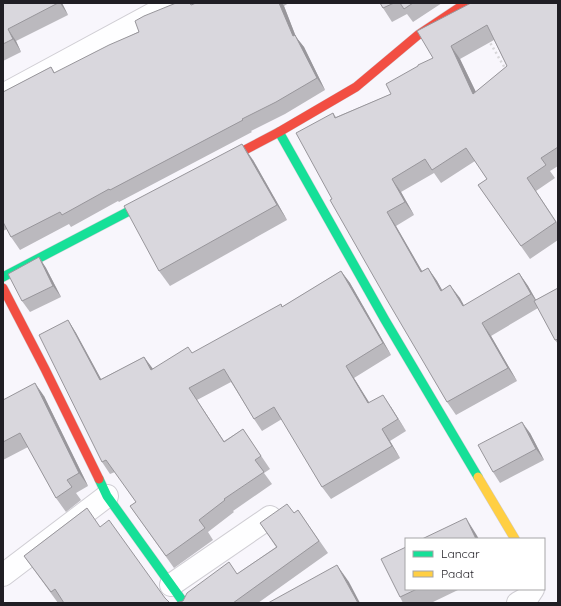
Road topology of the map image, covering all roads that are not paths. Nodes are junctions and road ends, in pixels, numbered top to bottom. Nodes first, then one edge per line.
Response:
1 (173, 3) edge
2 (466, 3) edge
3 (3, 95) edge
4 (279, 132) junction
5 (215, 166) edge
6 (166, 192) edge
7 (3, 277) edge
8 (3, 288) edge
9 (107, 496) junction
10 (270, 517) edge
11 (514, 538) edge
12 (3, 575) edge
13 (171, 585) junction
14 (532, 590) edge
15 (184, 603) edge
16 (518, 603) edge

1 - 3 street
2 - 4 street
4 - 5 street
4 - 11 street
6 - 7 street
8 - 9 street
9 - 12 street
9 - 13 street
10 - 13 street
13 - 15 street
14 - 16 street

